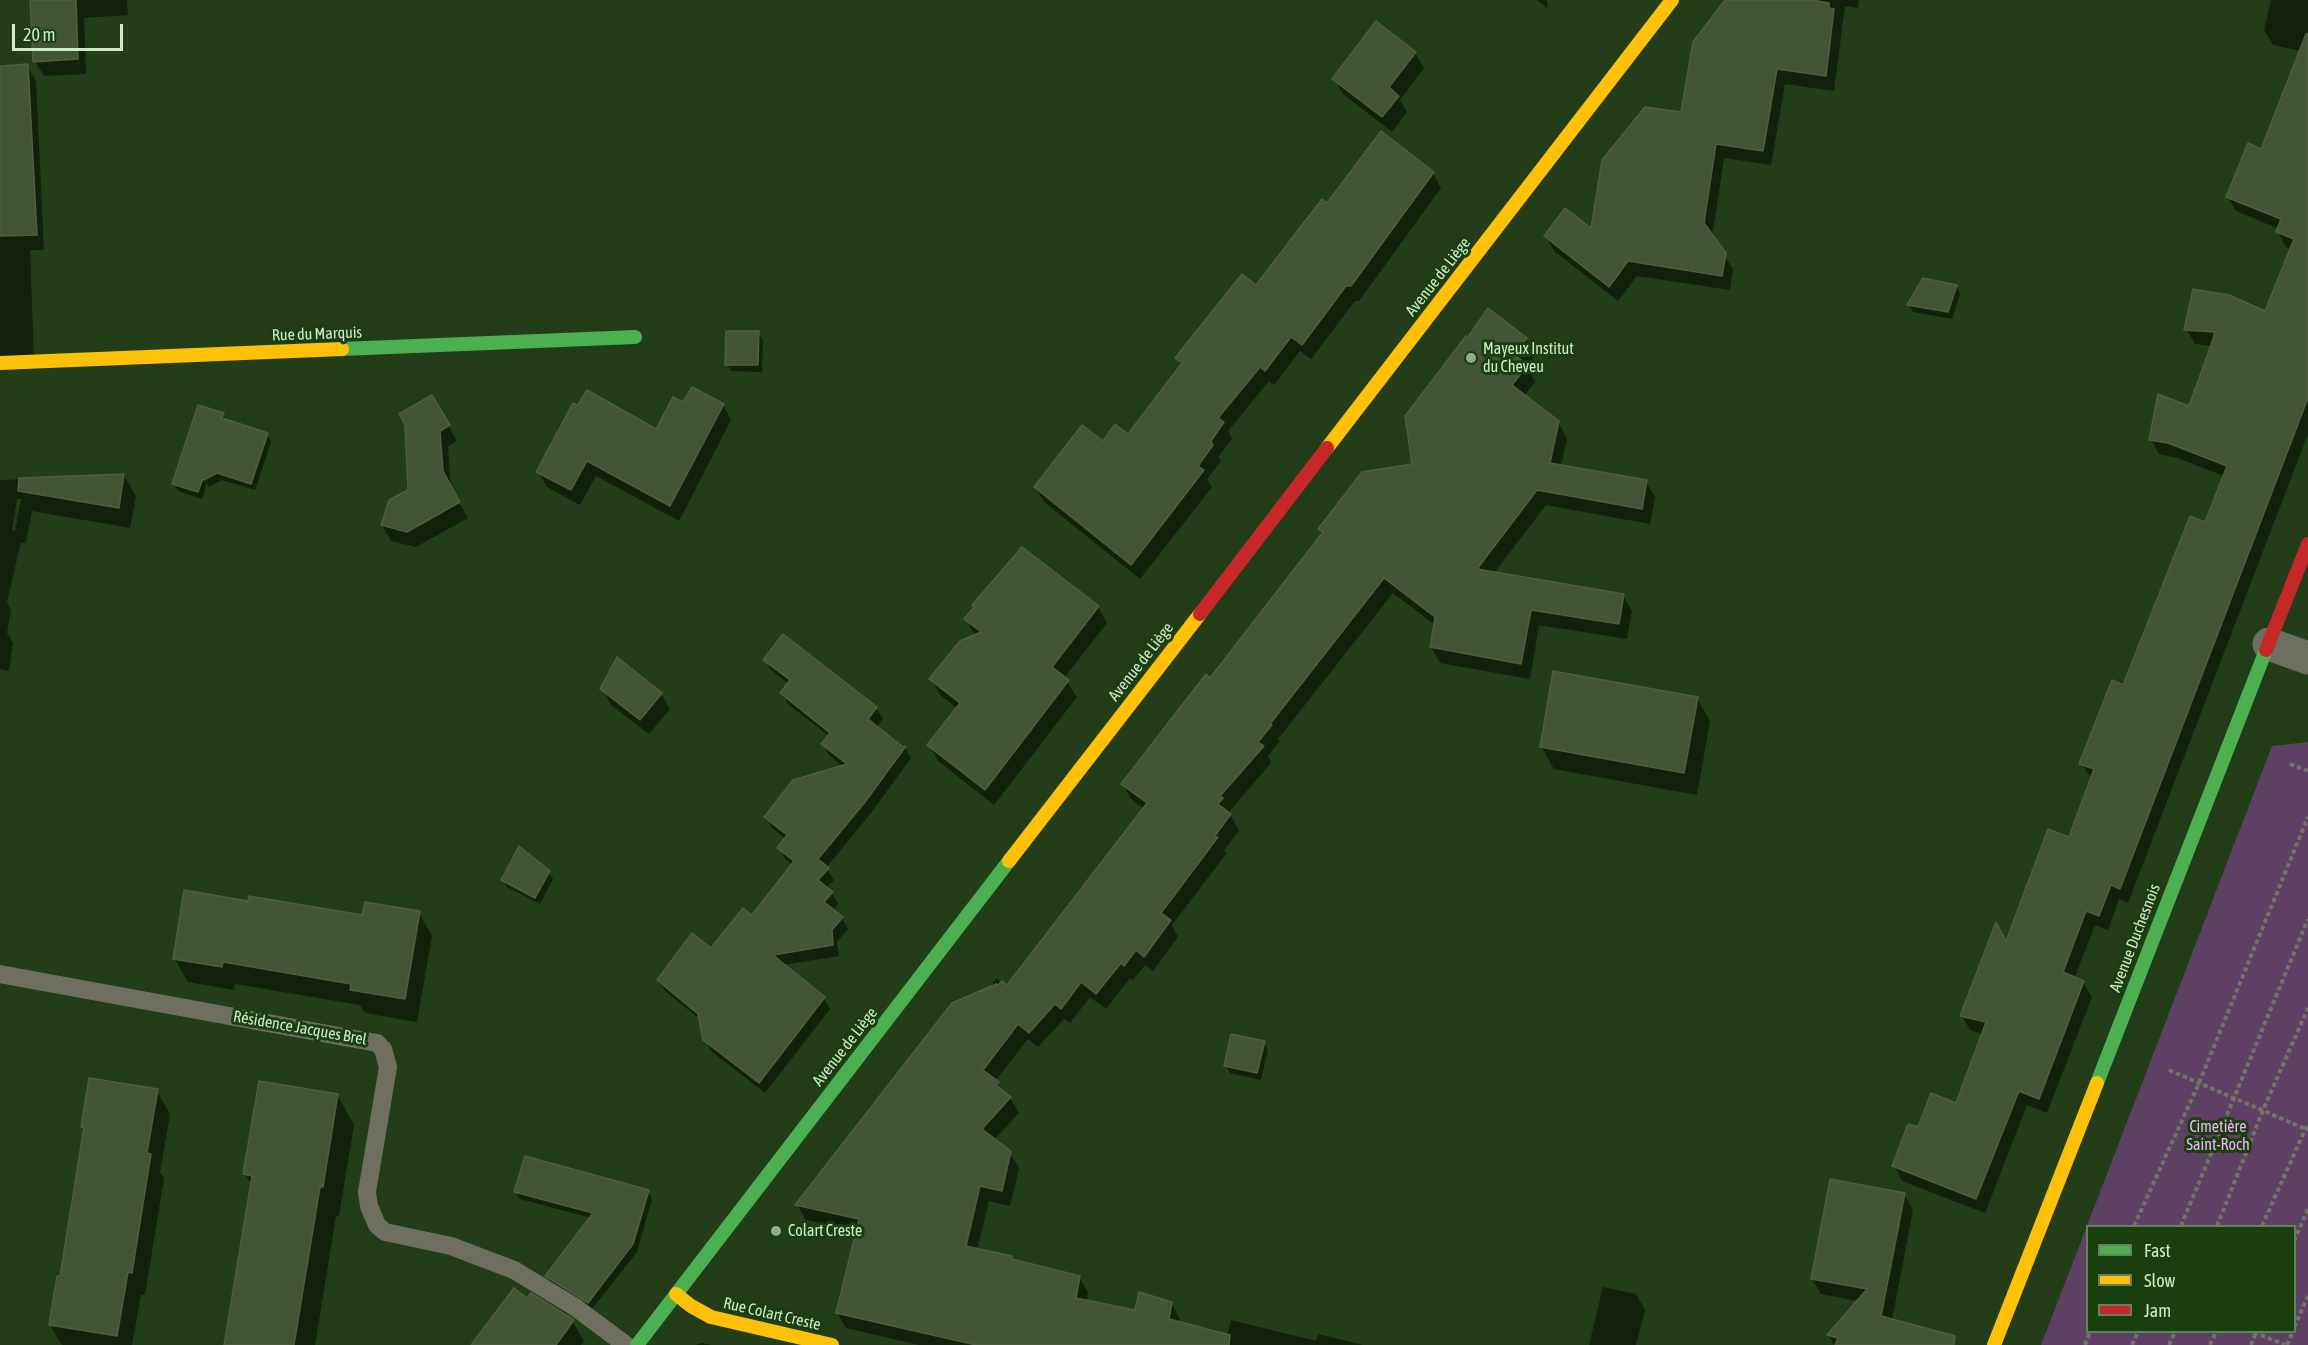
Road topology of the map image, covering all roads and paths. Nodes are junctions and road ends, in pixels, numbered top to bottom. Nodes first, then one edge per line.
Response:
1 (1672, 0) edge
2 (635, 337) dead end
3 (0, 363) edge
4 (2308, 544) edge
5 (2269, 644) junction
6 (2308, 658) edge
7 (2290, 764) dead end
8 (2308, 771) edge
9 (2308, 817) edge
10 (2308, 919) edge
11 (0, 974) edge
12 (2308, 1008) edge
13 (2169, 1070) dead end
14 (2199, 1083) junction
15 (2234, 1098) junction
16 (2263, 1110) junction
17 (2308, 1123) edge
18 (2307, 1129) edge
19 (2308, 1209) edge
20 (2135, 1225) edge
21 (2182, 1225) edge
22 (2218, 1225) edge
23 (2263, 1225) edge
24 (2296, 1239) edge
25 (676, 1294) junction
26 (2308, 1296) edge
27 (2296, 1325) edge
28 (2257, 1333) edge
29 (626, 1345) edge
30 (637, 1345) edge
31 (832, 1345) edge
32 (1994, 1345) edge
33 (2286, 1345) edge

1 - 25 main road, Avenue de Liège
2 - 3 main road, Rue du Marquis
4 - 5 main road, Avenue Duchesnois
5 - 6 street
5 - 32 main road, Avenue Duchesnois
7 - 8 path
9 - 14 path
10 - 15 path
11 - 29 lane, Résidence Jacques Brel
12 - 16 path
13 - 14 path
14 - 15 path
14 - 20 path
15 - 16 path
15 - 21 path
16 - 18 path
16 - 22 path
17 - 18 path
18 - 23 path
19 - 24 path
25 - 30 main road, Avenue de Liège
25 - 31 main road, Rue Colart Creste
26 - 27 path
28 - 33 path

